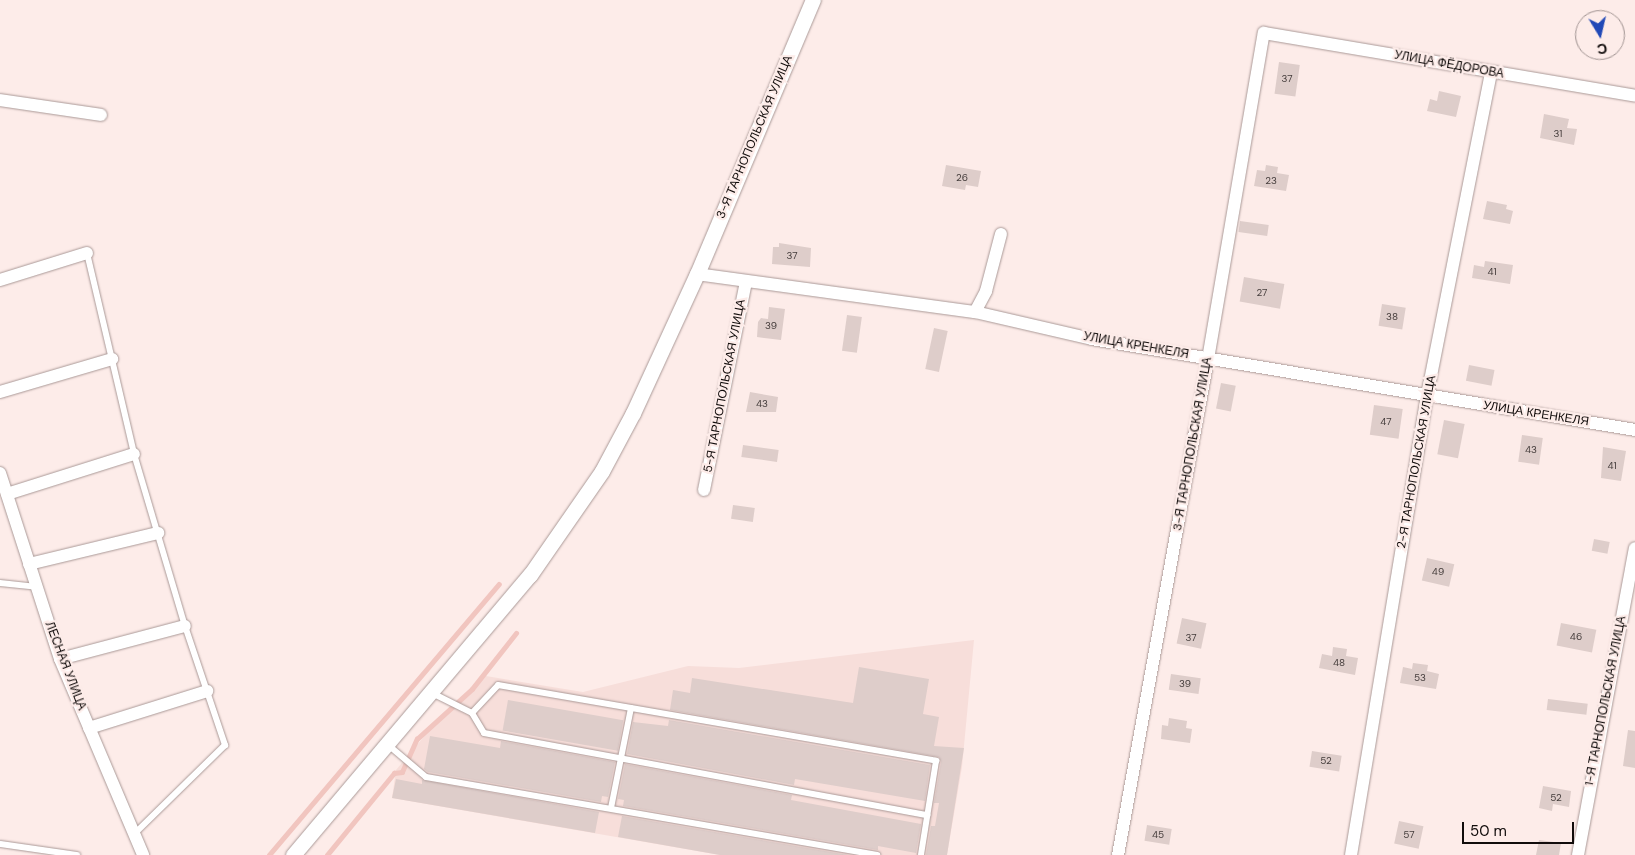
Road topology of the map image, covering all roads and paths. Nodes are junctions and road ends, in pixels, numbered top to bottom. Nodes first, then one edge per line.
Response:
1 (813, 0) edge
2 (1264, 33) joint
3 (1491, 72) junction
4 (1635, 96) edge
5 (0, 100) edge
6 (101, 115) dead end
7 (1001, 234) dead end
8 (87, 253) joint
9 (697, 274) junction
10 (0, 280) edge
11 (746, 282) junction
12 (975, 312) junction
13 (1208, 358) junction
14 (112, 359) junction
15 (0, 392) edge
16 (1427, 396) junction
17 (1635, 430) edge
18 (134, 454) junction
19 (0, 473) edge
20 (704, 490) dead end
21 (7, 494) junction
22 (158, 533) junction
23 (1635, 548) edge
24 (29, 564) junction
25 (0, 583) edge
26 (37, 587) junction
27 (185, 626) junction
28 (60, 660) junction
29 (207, 692) junction
30 (432, 693) junction
31 (631, 708) junction
32 (472, 713) junction
33 (89, 728) junction
34 (388, 744) junction
35 (619, 759) junction
36 (610, 808) junction
37 (927, 814) junction
38 (134, 834) junction
39 (0, 844) edge
40 (77, 855) edge
41 (143, 855) edge
42 (293, 855) edge
43 (877, 855) edge
44 (921, 855) edge
45 (1118, 855) edge
46 (1351, 855) edge
47 (1578, 855) edge

1 - 9 street, 3-Я ТАРНОПОЛЬСКАЯ УЛИЦА
2 - 3 street, УЛИЦА ФЁДОРОВА
2 - 13 street, 3-Я ТАРНОПОЛЬСКАЯ УЛИЦА
3 - 4 street, УЛИЦА ФЁДОРОВА
3 - 16 street, 2-Я ТАРНОПОЛЬСКАЯ УЛИЦА
5 - 6 street
7 - 12 street
8 - 10 street
8 - 14 lane
9 - 11 street, УЛИЦА КРЕНКЕЛЯ
9 - 30 street, 3-Я ТАРНОПОЛЬСКАЯ УЛИЦА
11 - 12 street, УЛИЦА КРЕНКЕЛЯ
11 - 20 street, 5-Я ТАРНОПОЛЬСКАЯ УЛИЦА
12 - 13 street, УЛИЦА КРЕНКЕЛЯ
13 - 16 street, УЛИЦА КРЕНКЕЛЯ
13 - 45 street, 3-Я ТАРНОПОЛЬСКАЯ УЛИЦА
14 - 15 street
14 - 18 lane
16 - 17 street, УЛИЦА КРЕНКЕЛЯ
16 - 46 street, 2-Я ТАРНОПОЛЬСКАЯ УЛИЦА
18 - 21 street
18 - 22 lane
19 - 21 street, ЛЕСНАЯ УЛИЦА
21 - 24 street, ЛЕСНАЯ УЛИЦА
22 - 24 street
22 - 27 lane
23 - 47 street, 1-Я ТАРНОПОЛЬСКАЯ УЛИЦА
24 - 26 street, ЛЕСНАЯ УЛИЦА
25 - 26 lane
26 - 28 street, ЛЕСНАЯ УЛИЦА
27 - 28 street
27 - 29 lane
28 - 33 street, ЛЕСНАЯ УЛИЦА
29 - 33 street
29 - 38 lane
30 - 32 lane
30 - 34 street, 3-Я ТАРНОПОЛЬСКАЯ УЛИЦА
31 - 32 lane
31 - 35 lane
31 - 37 lane
32 - 35 lane
33 - 38 street, ЛЕСНАЯ УЛИЦА
34 - 36 lane
34 - 42 street, 3-Я ТАРНОПОЛЬСКАЯ УЛИЦА
35 - 36 lane
35 - 37 lane
36 - 43 lane
37 - 44 lane
38 - 41 street, ЛЕСНАЯ УЛИЦА
39 - 40 lane

